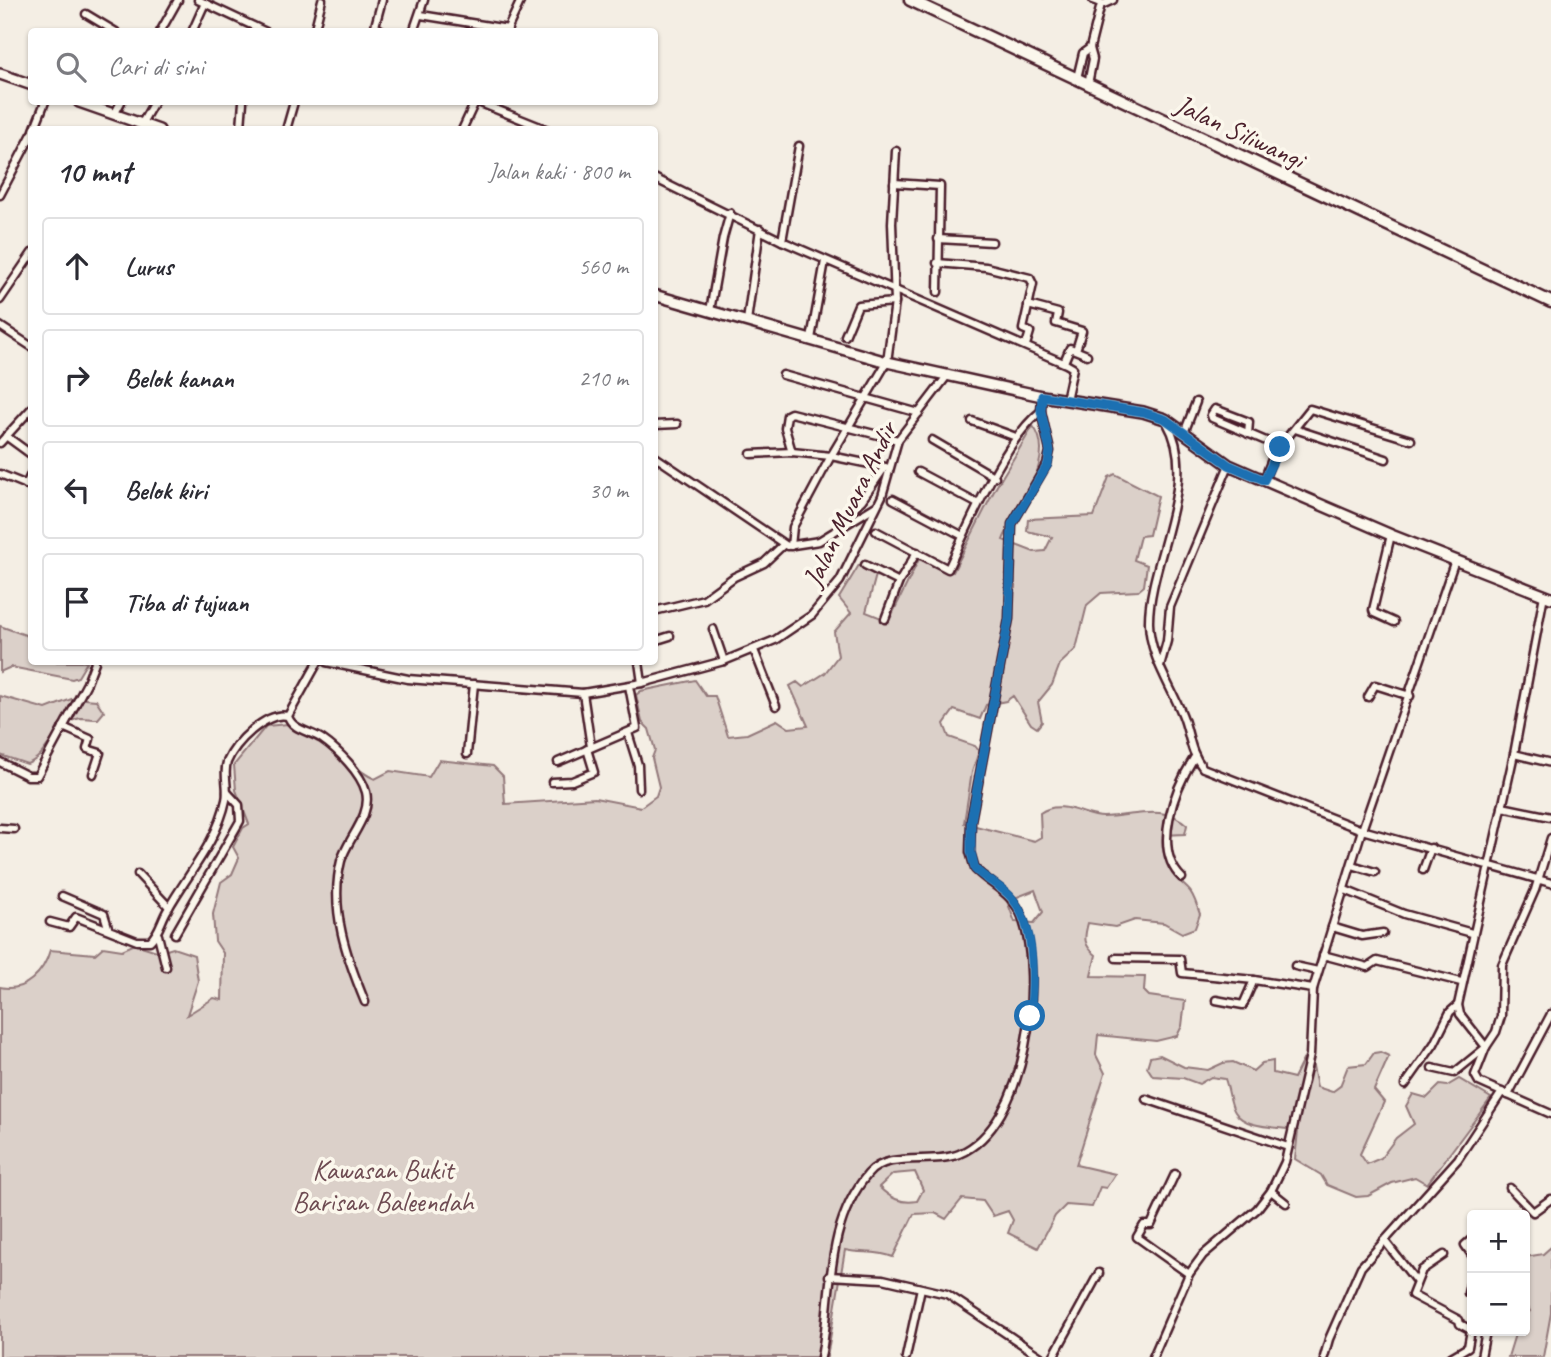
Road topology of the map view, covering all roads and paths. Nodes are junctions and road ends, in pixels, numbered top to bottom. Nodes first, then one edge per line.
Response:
1 (178, 0) edge
2 (321, 0) edge
3 (382, 0) edge
4 (424, 0) edge
5 (521, 0) edge
6 (910, 0) edge
7 (1093, 0) edge
8 (1113, 0) edge
9 (202, 1) edge
10 (1101, 4) junction
11 (86, 14) dead end
12 (421, 15) junction
13 (109, 28) edge
14 (162, 28) edge
15 (193, 28) edge
16 (259, 28) edge
17 (315, 28) edge
18 (378, 28) edge
19 (415, 28) edge
20 (496, 28) edge
21 (508, 28) edge
22 (1090, 48) junction
23 (0, 74) edge
24 (1077, 78) junction
25 (28, 84) edge
26 (1088, 84) junction
27 (45, 105) edge
28 (89, 105) edge
29 (119, 105) edge
30 (152, 105) edge
31 (243, 105) edge
32 (293, 105) edge
33 (475, 105) edge
34 (485, 105) edge
35 (115, 113) junction
36 (142, 123) junction
37 (36, 126) edge
38 (149, 126) edge
39 (240, 126) edge
40 (287, 126) edge
41 (464, 126) edge
42 (538, 126) edge
43 (28, 142) edge
44 (799, 146) dead end
45 (896, 150) dead end
46 (658, 180) edge
47 (894, 183) junction
48 (0, 195) edge
49 (730, 213) junction
50 (760, 229) junction
51 (938, 239) junction
52 (782, 241) junction
53 (992, 242) dead end
54 (28, 259) edge
55 (825, 261) junction
56 (937, 263) junction
57 (894, 289) junction
58 (938, 292) dead end
59 (658, 296) edge
60 (0, 300) edge
61 (895, 302) junction
62 (1551, 302) edge
63 (1028, 305) junction
64 (710, 311) junction
65 (747, 321) junction
66 (0, 326) edge
67 (845, 336) dead end
68 (811, 339) junction
69 (28, 344) edge
70 (1026, 345) junction
71 (1076, 350) junction
72 (1087, 355) dead end
73 (887, 362) junction
74 (1063, 362) junction
75 (783, 375) dead end
76 (947, 376) junction
77 (866, 396) junction
78 (1042, 396) junction
79 (1066, 400) junction
80 (1196, 402) dead end
81 (1041, 411) junction
82 (28, 412) edge
83 (919, 413) junction
84 (1165, 419) junction
85 (972, 421) dead end
86 (677, 424) dead end
87 (658, 425) edge
88 (847, 426) junction
89 (1295, 429) junction
90 (1184, 433) junction
91 (1248, 434) junction
92 (6, 436) junction
93 (1016, 437) junction
94 (898, 440) junction
95 (932, 440) dead end
96 (1410, 440) dead end
97 (0, 443) edge
98 (1280, 447) junction
99 (28, 452) edge
100 (792, 452) junction
101 (751, 454) dead end
102 (831, 456) junction
103 (658, 459) edge
104 (1386, 459) dead end
105 (1229, 465) junction
106 (887, 468) junction
107 (918, 472) dead end
108 (0, 474) edge
109 (995, 477) junction
110 (1264, 480) junction
111 (28, 486) edge
112 (893, 499) dead end
113 (978, 504) junction
114 (876, 506) junction
115 (842, 519) dead end
116 (876, 531) dead end
117 (1391, 535) junction
118 (963, 536) junction
119 (782, 545) junction
120 (791, 546) junction
121 (917, 552) junction
122 (1455, 561) junction
123 (865, 565) dead end
124 (899, 582) junction
125 (1547, 597) edge
126 (658, 610) edge
127 (885, 619) dead end
128 (1394, 622) dead end
129 (713, 629) dead end
130 (670, 636) dead end
131 (658, 639) edge
132 (754, 650) junction
133 (724, 661) junction
134 (93, 665) edge
135 (316, 665) edge
136 (340, 665) edge
137 (639, 665) edge
138 (1159, 667) junction
139 (642, 683) junction
140 (474, 684) junction
141 (629, 686) junction
142 (583, 692) junction
143 (1410, 696) junction
144 (1368, 697) dead end
145 (776, 706) dead end
146 (288, 716) junction
147 (63, 727) junction
148 (628, 733) junction
149 (589, 748) junction
150 (467, 754) dead end
151 (1514, 754) junction
152 (1194, 758) junction
153 (0, 762) edge
154 (558, 762) dead end
155 (1551, 763) edge
156 (93, 774) dead end
157 (552, 782) dead end
158 (639, 789) dead end
159 (227, 792) junction
160 (1502, 807) junction
161 (1551, 817) edge
162 (0, 828) edge
163 (1363, 828) junction
164 (14, 829) dead end
165 (1551, 838) edge
166 (1431, 848) junction
167 (1488, 864) junction
168 (1352, 865) junction
169 (1423, 870) dead end
170 (1375, 872) dead end
171 (138, 874) dead end
172 (1182, 878) dead end
173 (1539, 878) junction
174 (1551, 883) edge
175 (1345, 890) junction
176 (62, 896) dead end
177 (169, 907) junction
178 (50, 922) dead end
179 (1332, 927) junction
180 (109, 928) junction
181 (1383, 933) dead end
182 (1472, 933) junction
183 (175, 934) dead end
184 (158, 935) junction
185 (1323, 955) junction
186 (1116, 958) dead end
187 (1295, 966) dead end
188 (166, 967) dead end
189 (1318, 971) junction
190 (1254, 980) junction
191 (1461, 982) junction
192 (1312, 989) junction
193 (1216, 1000) dead end
194 (365, 1002) dead end
195 (1458, 1005) junction
196 (1551, 1014) edge
197 (1485, 1046) junction
198 (1432, 1068) dead end
199 (1405, 1085) dead end
200 (1505, 1093) junction
201 (1146, 1099) dead end
202 (1551, 1114) edge
203 (1288, 1147) junction
204 (1175, 1174) dead end
205 (1510, 1188) dead end
206 (1271, 1191) junction
207 (1551, 1199) edge
208 (1286, 1203) dead end
209 (1533, 1212) junction
210 (1530, 1214) edge
211 (1384, 1240) junction
212 (1444, 1255) dead end
213 (1099, 1273) dead end
214 (1189, 1274) junction
215 (829, 1276) junction
216 (1416, 1281) junction
217 (921, 1288) junction
218 (1485, 1336) edge
219 (1327, 1356) edge
220 (821, 1357) edge
221 (906, 1357) edge
222 (1041, 1357) edge
223 (1053, 1357) edge
224 (1153, 1357) edge
225 (1451, 1357) edge
226 (1481, 1357) edge

1 - 14 street
2 - 17 street
3 - 18 street
4 - 12 street
5 - 21 street
6 - 24 main road, Jalan Siliwangi
7 - 10 street
8 - 10 street
9 - 15 street
9 - 16 street
10 - 22 street
11 - 13 street
12 - 19 street
12 - 20 street
22 - 24 street
22 - 26 street
23 - 25 main road
24 - 26 main road, Jalan Siliwangi
26 - 62 main road, Jalan Siliwangi
27 - 37 street
28 - 35 main road
29 - 35 street
30 - 36 street
31 - 39 street
32 - 40 street
33 - 41 street
34 - 42 street
35 - 36 main road
36 - 38 main road
43 - 48 street
44 - 52 street
45 - 47 street
46 - 49 street
47 - 51 street
47 - 57 street
49 - 50 street
49 - 64 street
50 - 52 street
50 - 65 street
51 - 53 street
51 - 56 street
52 - 55 street
54 - 60 street
55 - 57 street
55 - 68 street
56 - 58 street
56 - 63 street
57 - 61 street
57 - 70 street
59 - 64 main road
61 - 67 street
61 - 73 street
63 - 70 street
63 - 71 street
64 - 65 main road
65 - 68 main road
66 - 69 street
68 - 73 main road
70 - 74 street
71 - 72 street
71 - 74 street
73 - 76 main road
73 - 77 street
74 - 79 street
75 - 77 street
76 - 78 main road
76 - 83 street, Jalan Muara Andir
77 - 83 street
77 - 88 street
78 - 79 main road
78 - 81 street
79 - 84 main road
80 - 90 street
81 - 93 street
81 - 215 street
82 - 92 street
83 - 94 street, Jalan Muara Andir
84 - 90 main road
84 - 138 street
85 - 93 street
86 - 87 street
88 - 94 street
88 - 100 street
88 - 102 street
89 - 96 street
89 - 98 street
89 - 104 street
90 - 105 main road
91 - 91 street
91 - 98 street
92 - 97 street
92 - 99 street
93 - 109 street
94 - 106 street, Jalan Muara Andir
95 - 109 street
98 - 110 street
100 - 101 street
100 - 102 street
102 - 106 street
102 - 120 street
103 - 119 street
105 - 110 main road
105 - 138 street
106 - 114 street, Jalan Muara Andir
106 - 115 street
107 - 113 street
108 - 111 street
109 - 113 street
110 - 117 main road
112 - 118 street
113 - 118 street
114 - 120 street
114 - 132 street, Jalan Muara Andir
116 - 121 street
117 - 122 main road
117 - 128 street
118 - 121 street
119 - 120 street
119 - 126 street
121 - 124 street
122 - 125 main road
122 - 143 street
123 - 124 street
124 - 127 street
125 - 151 street
129 - 133 street
130 - 131 street
132 - 133 street, Jalan Muara Andir
132 - 145 street
133 - 139 street, Jalan Muara Andir
134 - 147 street
135 - 146 street
136 - 140 street, Jalan Muara Andir
137 - 139 street
138 - 152 street
139 - 141 street, Jalan Muara Andir
140 - 142 street, Jalan Muara Andir
140 - 150 street
141 - 142 street, Jalan Muara Andir
141 - 148 street
142 - 149 street
143 - 144 street
143 - 163 street
146 - 159 street
146 - 194 street
147 - 153 street
147 - 156 street
148 - 149 street
148 - 158 street
149 - 154 street
149 - 157 street
151 - 155 street
151 - 160 street
152 - 163 street
152 - 172 street
159 - 177 street
159 - 183 street
160 - 161 street
160 - 167 street
162 - 164 street
163 - 166 street
163 - 168 street
165 - 173 street
166 - 167 street
166 - 169 street
167 - 173 street
167 - 182 street
168 - 170 street
168 - 175 street
171 - 177 street
173 - 174 street
173 - 197 street
175 - 179 street
175 - 182 street
176 - 180 street
177 - 184 street
178 - 180 street
179 - 181 street
179 - 185 street
180 - 184 street
182 - 191 street
184 - 188 street
185 - 189 street
185 - 191 street
186 - 190 street
187 - 189 street
189 - 192 street
190 - 192 street
190 - 193 street
191 - 195 street
192 - 203 street
195 - 197 street
195 - 199 street
196 - 200 street
197 - 198 street
197 - 200 street
200 - 202 street
200 - 211 street
201 - 203 street
203 - 206 street
204 - 214 street
205 - 209 street
206 - 208 street
206 - 214 street
207 - 209 street
209 - 210 street
211 - 216 street
211 - 219 street
212 - 216 street
213 - 223 street
214 - 224 street
215 - 217 street
215 - 220 street
216 - 225 street
217 - 221 street
217 - 222 street
218 - 226 street

